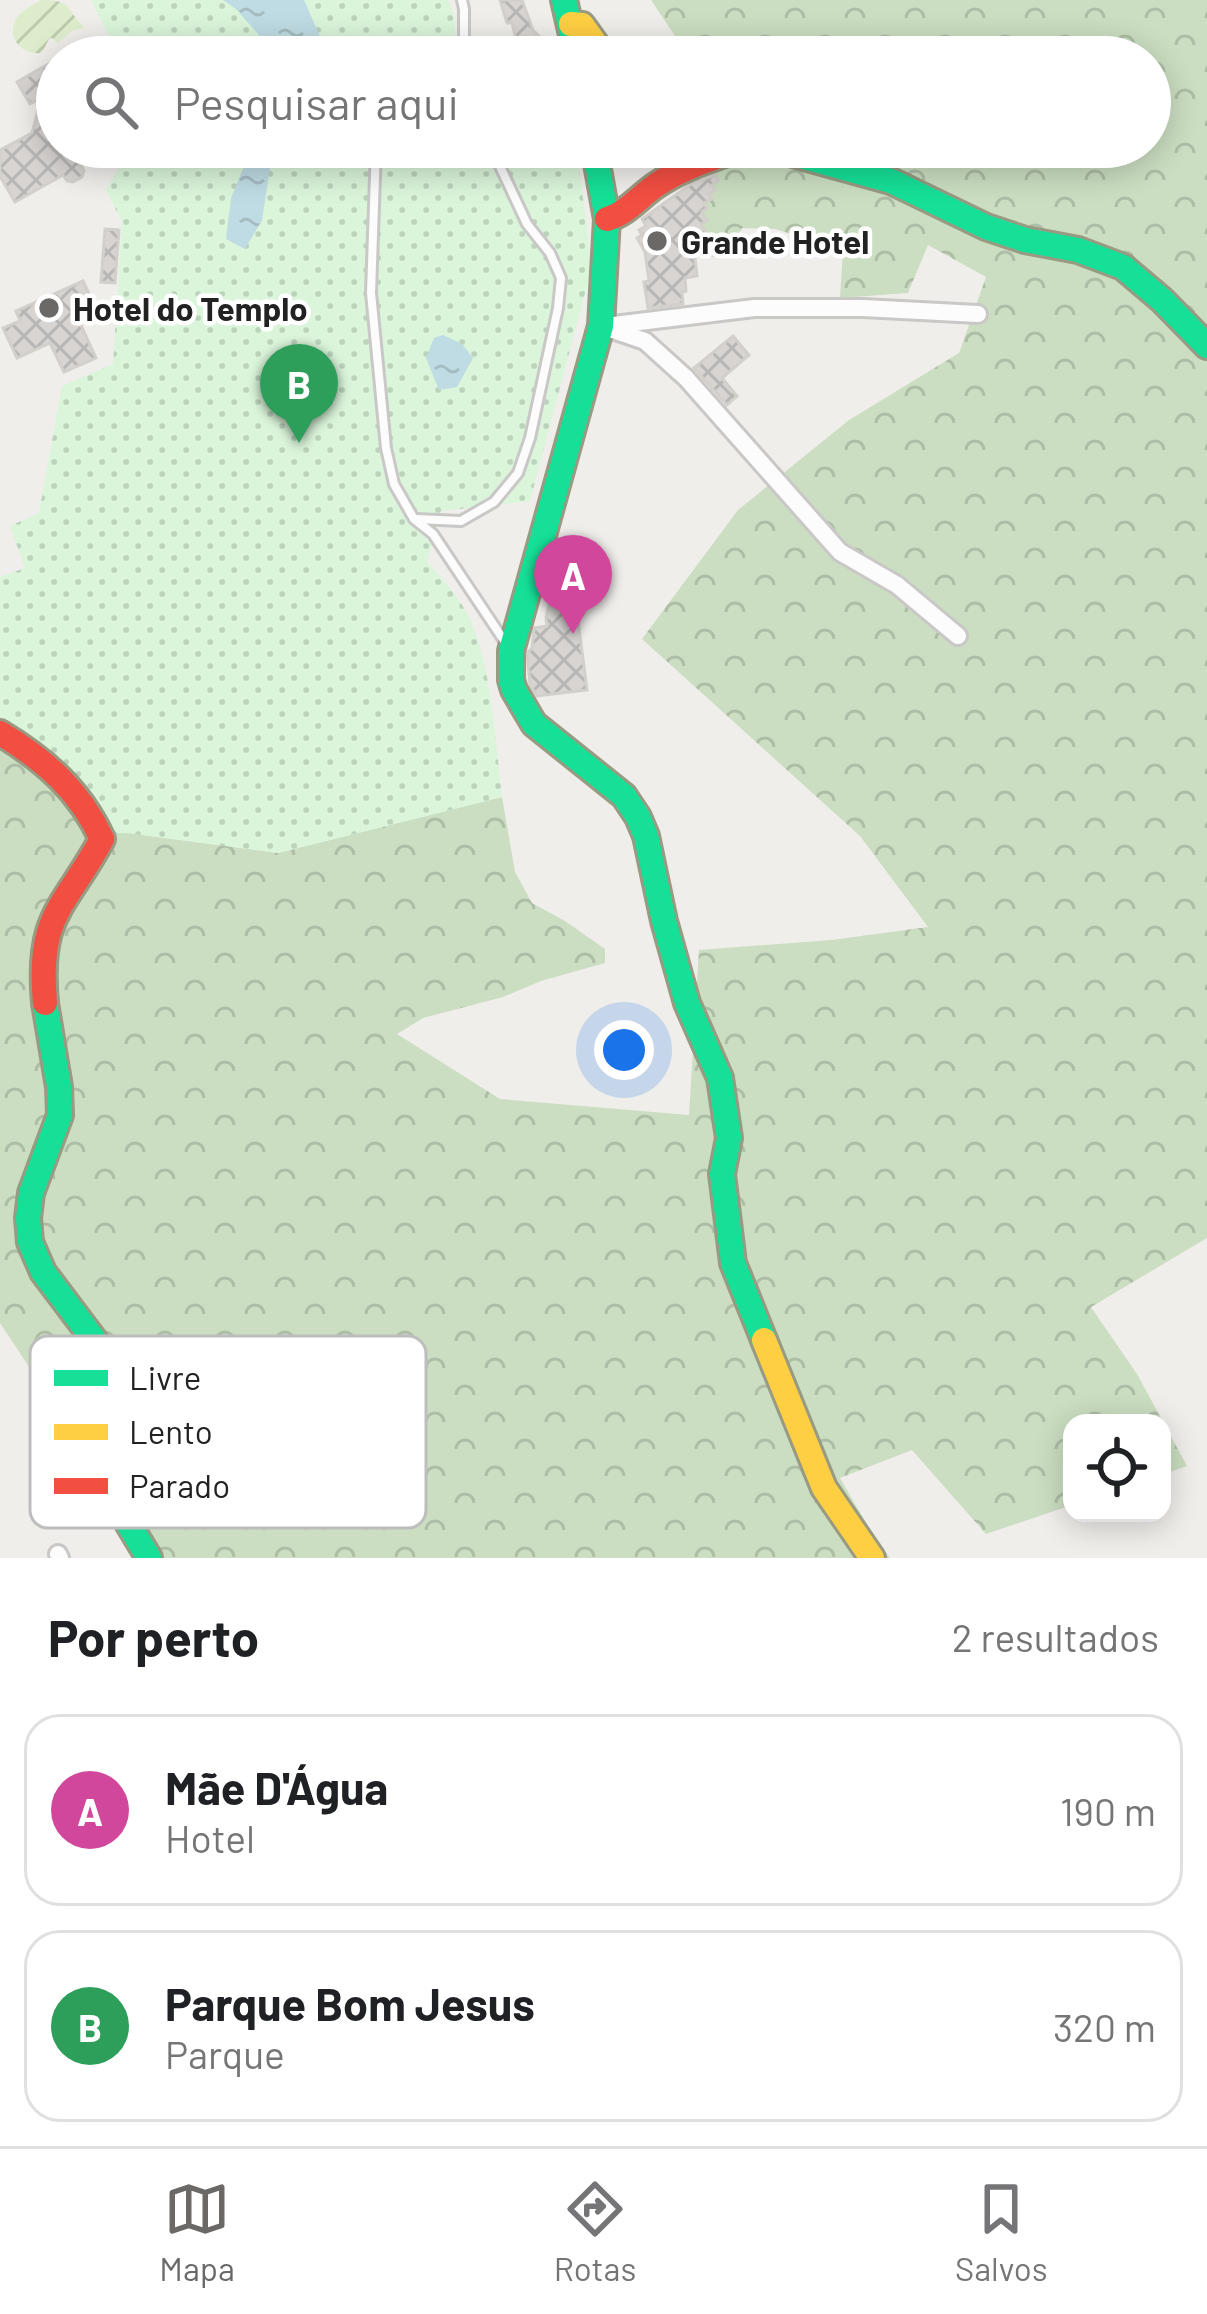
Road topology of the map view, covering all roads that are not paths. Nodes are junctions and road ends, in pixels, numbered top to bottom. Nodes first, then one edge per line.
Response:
1 (462, 0) edge
2 (567, 12) edge
3 (463, 36) edge
4 (590, 36) edge
5 (375, 168) edge
6 (501, 168) edge
7 (598, 168) edge
8 (686, 168) edge
9 (842, 168) edge
10 (607, 219) junction
11 (979, 314) dead end
12 (602, 326) junction
13 (1207, 346) edge
14 (414, 519) junction
15 (958, 636) dead end
16 (512, 651) junction
17 (0, 733) edge
18 (91, 1336) edge
19 (132, 1528) edge
20 (148, 1558) edge
21 (872, 1558) edge

1 - 3 lane
2 - 4 main road
5 - 14 lane
6 - 14 lane
7 - 10 main road
8 - 10 main road
9 - 13 main road
10 - 12 main road
11 - 12 street
12 - 15 street
12 - 16 main road
14 - 16 lane
16 - 21 main road
17 - 18 main road
19 - 20 main road

